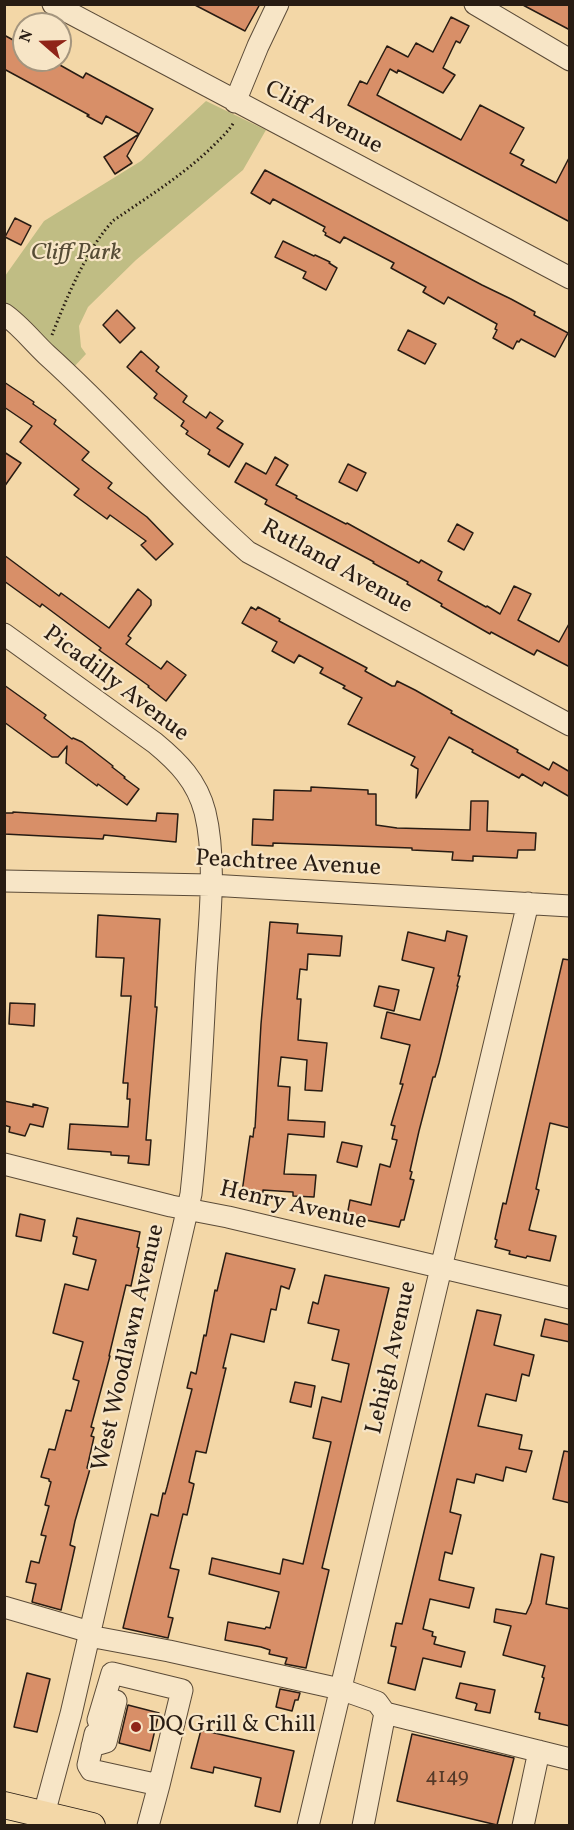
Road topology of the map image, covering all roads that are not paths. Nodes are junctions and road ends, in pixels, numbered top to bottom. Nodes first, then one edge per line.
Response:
1 (52, 4) edge
2 (278, 4) edge
3 (475, 4) edge
4 (570, 60) edge
5 (238, 103) junction
6 (570, 278) edge
7 (4, 314) edge
8 (4, 634) edge
9 (570, 725) edge
10 (4, 881) edge
11 (210, 885) junction
12 (528, 903) junction
13 (570, 906) edge
14 (4, 1164) edge
15 (188, 1209) junction
16 (440, 1268) junction
17 (570, 1298) edge
18 (4, 1607) edge
19 (89, 1634) junction
20 (340, 1689) junction
21 (385, 1713) junction
22 (71, 1714) junction
23 (98, 1719) junction
24 (92, 1746) junction
25 (539, 1751) junction
26 (570, 1759) edge
27 (162, 1776) junction
28 (4, 1804) edge
29 (44, 1814) junction
30 (364, 1825) edge
31 (92, 1826) edge
32 (148, 1826) edge
33 (308, 1826) edge
34 (523, 1826) edge

1 - 5 street, Cliff Avenue
2 - 5 street
3 - 4 street
5 - 6 street, Cliff Avenue
7 - 9 street, Rutland Avenue
8 - 11 street, Picadilly Avenue
10 - 11 street, Peachtree Avenue
11 - 12 street, Peachtree Avenue
11 - 15 street, West Woodlawn Avenue
12 - 13 street, Peachtree Avenue
12 - 16 street, Lehigh Avenue
14 - 15 street, Henry Avenue
15 - 16 street, Henry Avenue
15 - 19 street, West Woodlawn Avenue
16 - 17 street, Henry Avenue
16 - 20 street, Lehigh Avenue
18 - 19 street
19 - 20 street
19 - 22 street, West Woodlawn Avenue
20 - 21 street
20 - 33 street, Lehigh Avenue
21 - 25 street
21 - 30 street
22 - 23 street
22 - 29 street, West Woodlawn Avenue
23 - 24 street
23 - 27 street
24 - 27 street
24 - 27 street
25 - 26 street
25 - 34 street
27 - 32 street
28 - 29 main road
29 - 31 main road

